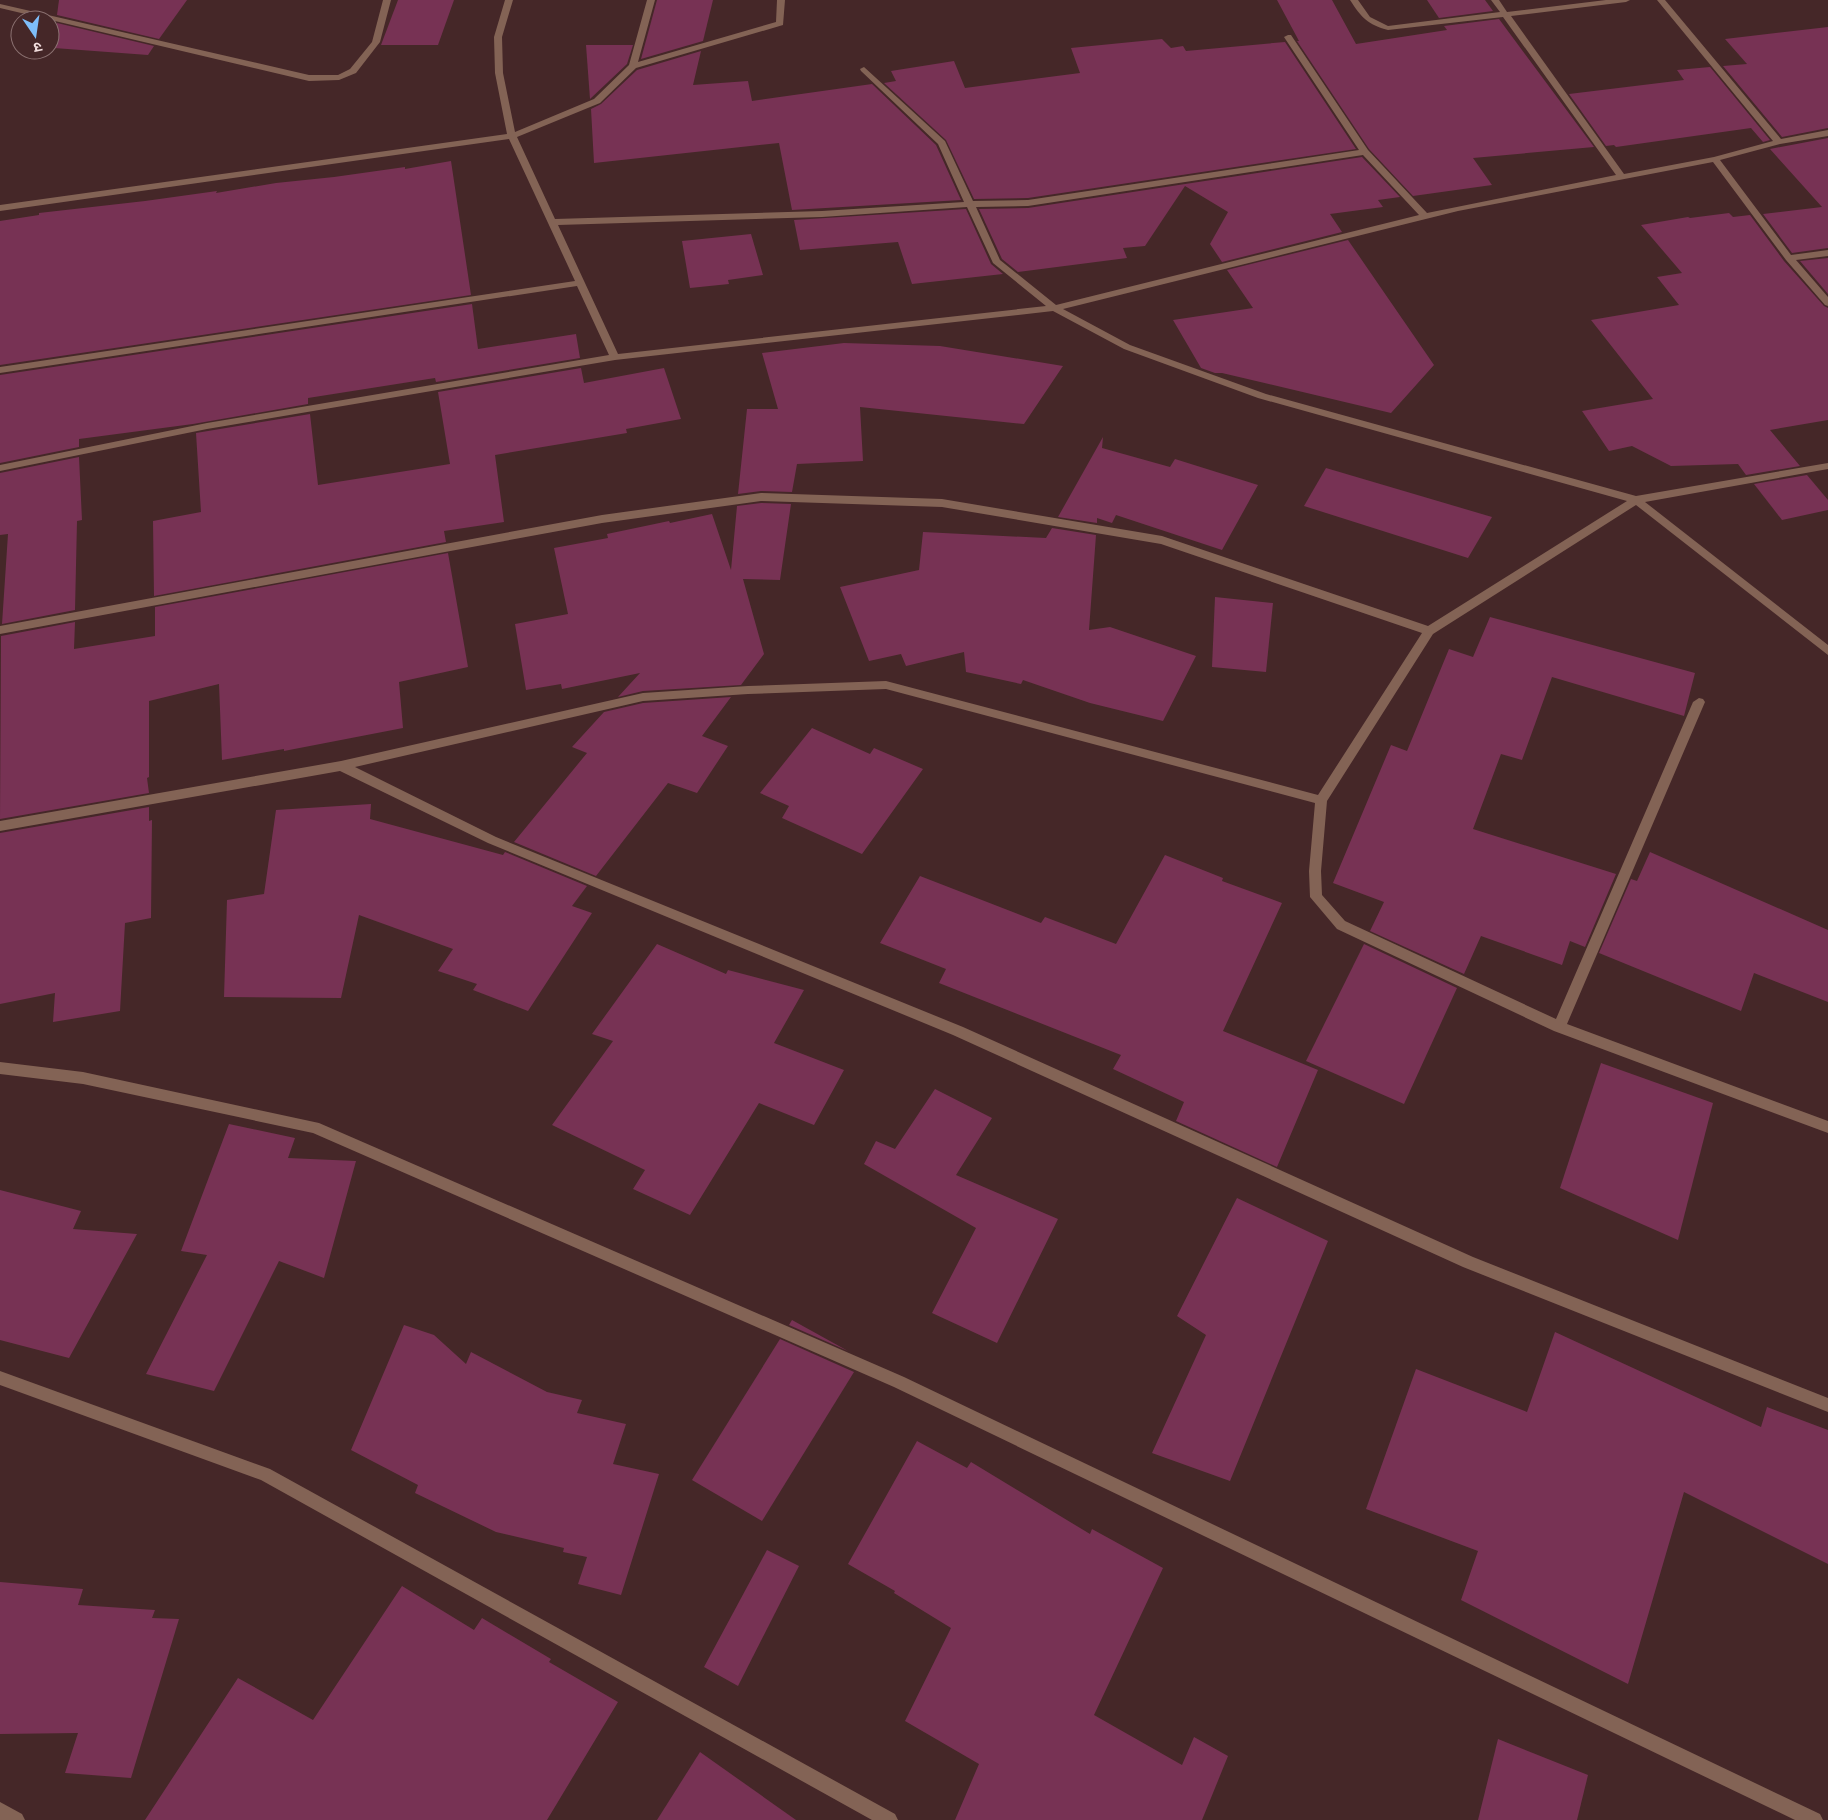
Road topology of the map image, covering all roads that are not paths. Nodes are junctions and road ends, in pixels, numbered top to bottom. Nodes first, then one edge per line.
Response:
1 (6, 0) edge
2 (387, 0) edge
3 (509, 0) edge
4 (651, 0) edge
5 (781, 0) edge
6 (1354, 0) edge
7 (1494, 0) edge
8 (1626, 0) edge
9 (1661, 0) edge
10 (0, 6) edge
11 (1504, 14) junction
12 (1288, 38) dead end
13 (633, 66) junction
14 (864, 69) dead end
15 (1828, 133) edge
16 (512, 136) junction
17 (1779, 142) junction
18 (1365, 152) junction
19 (1715, 159) junction
20 (1622, 177) junction
21 (971, 204) junction
22 (0, 208) edge
23 (1425, 216) junction
24 (551, 222) junction
25 (1828, 253) edge
26 (1789, 258) junction
27 (580, 283) junction
28 (1828, 303) edge
29 (1054, 308) junction
30 (615, 358) junction
31 (0, 370) edge
32 (1828, 466) edge
33 (0, 468) edge
34 (1636, 500) junction
35 (0, 630) edge
36 (1429, 631) junction
37 (1828, 650) edge
38 (1699, 702) dead end
39 (341, 766) junction
40 (1321, 800) junction
41 (0, 826) edge
42 (1559, 1027) junction
43 (0, 1068) edge
44 (1828, 1127) edge
45 (0, 1378) edge
46 (1828, 1405) edge
47 (0, 1810) edge
48 (16, 1820) edge
49 (889, 1820) edge
50 (1814, 1820) edge

1 - 10 street
2 - 10 street
3 - 16 street
4 - 13 street
5 - 13 street
6 - 11 street
7 - 11 street
8 - 11 street
9 - 17 street
11 - 20 street
12 - 18 street
13 - 16 street
14 - 21 street
15 - 17 street
16 - 22 street
16 - 24 street
17 - 19 street
18 - 21 street
18 - 23 street
19 - 20 street
19 - 26 street
20 - 23 street
21 - 24 street
21 - 29 street
23 - 29 street
24 - 27 street
25 - 26 street
26 - 28 street
27 - 30 street
27 - 31 street
29 - 30 street
29 - 34 street
30 - 33 street
32 - 34 street
34 - 36 street
34 - 37 street
35 - 36 street
36 - 40 street
38 - 42 street
39 - 40 street
39 - 41 street
39 - 46 street
40 - 42 street
42 - 44 street
43 - 50 street
45 - 49 street
47 - 48 street

